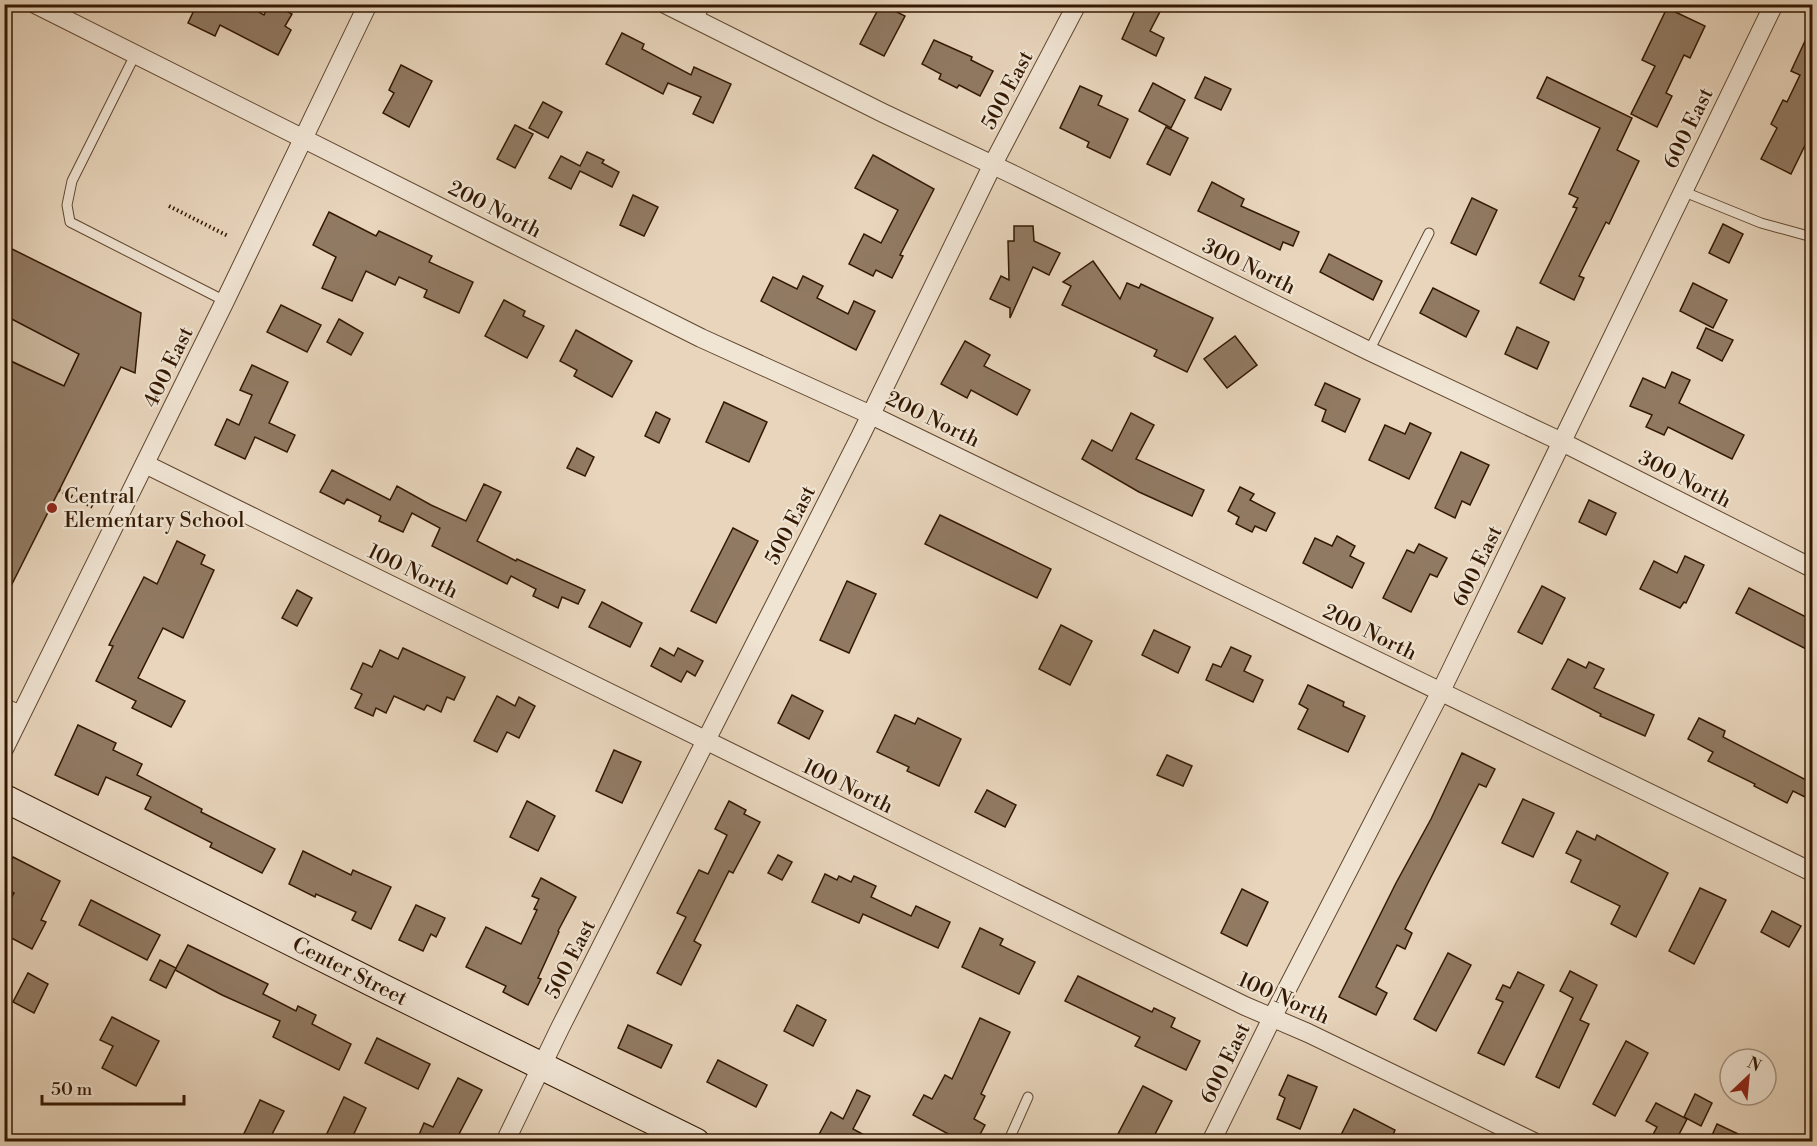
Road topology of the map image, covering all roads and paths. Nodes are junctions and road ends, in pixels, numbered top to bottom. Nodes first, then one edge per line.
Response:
1 (35, 4) edge
2 (368, 4) edge
3 (665, 4) edge
4 (1077, 4) edge
5 (1774, 4) edge
6 (702, 13) edge
7 (135, 55) junction
8 (304, 139) junction
9 (993, 164) junction
10 (1683, 191) junction
11 (169, 206) dead end
12 (1429, 233) dead end
13 (228, 236) dead end
14 (1812, 237) edge
15 (225, 301) junction
16 (1369, 351) junction
17 (871, 415) junction
18 (1562, 442) junction
19 (146, 464) junction
20 (59, 490) dead end
21 (95, 508) dead end
22 (1812, 568) edge
23 (1441, 691) junction
24 (4, 703) edge
25 (23, 711) junction
26 (706, 741) junction
27 (6, 744) edge
28 (4, 798) edge
29 (1812, 872) edge
30 (1272, 1018) junction
31 (542, 1066) junction
32 (1028, 1097) dead end
33 (505, 1142) edge
34 (696, 1142) edge
35 (1008, 1142) edge
36 (1211, 1142) edge
37 (1534, 1142) edge

1 - 7 street, 200 North
2 - 8 street, 400 East
3 - 6 street, 300 North
4 - 9 street, 500 East
5 - 10 street, 600 East
6 - 9 street, 300 North
7 - 8 street, 200 North
7 - 15 lane
8 - 15 street, 400 East
8 - 17 street, 200 North
9 - 16 street, 300 North
9 - 17 street, 500 East
10 - 14 lane
10 - 18 street, 600 East
11 - 13 path
12 - 16 lane
15 - 19 street, 400 East
16 - 18 street, 300 North
17 - 23 street, 200 North
17 - 26 street, 500 East
18 - 22 street, 300 North
18 - 23 street, 600 East
19 - 25 street, 400 East
19 - 26 street, 100 North
20 - 21 path
23 - 29 street, 200 North
23 - 30 street, 600 East
24 - 25 lane
25 - 27 street, 400 East
26 - 30 street, 100 North
26 - 31 street, 500 East
28 - 31 street, Center Street
30 - 36 street, 600 East
30 - 37 street, 100 North
31 - 33 street, 500 East
31 - 34 street, Center Street
32 - 35 lane

